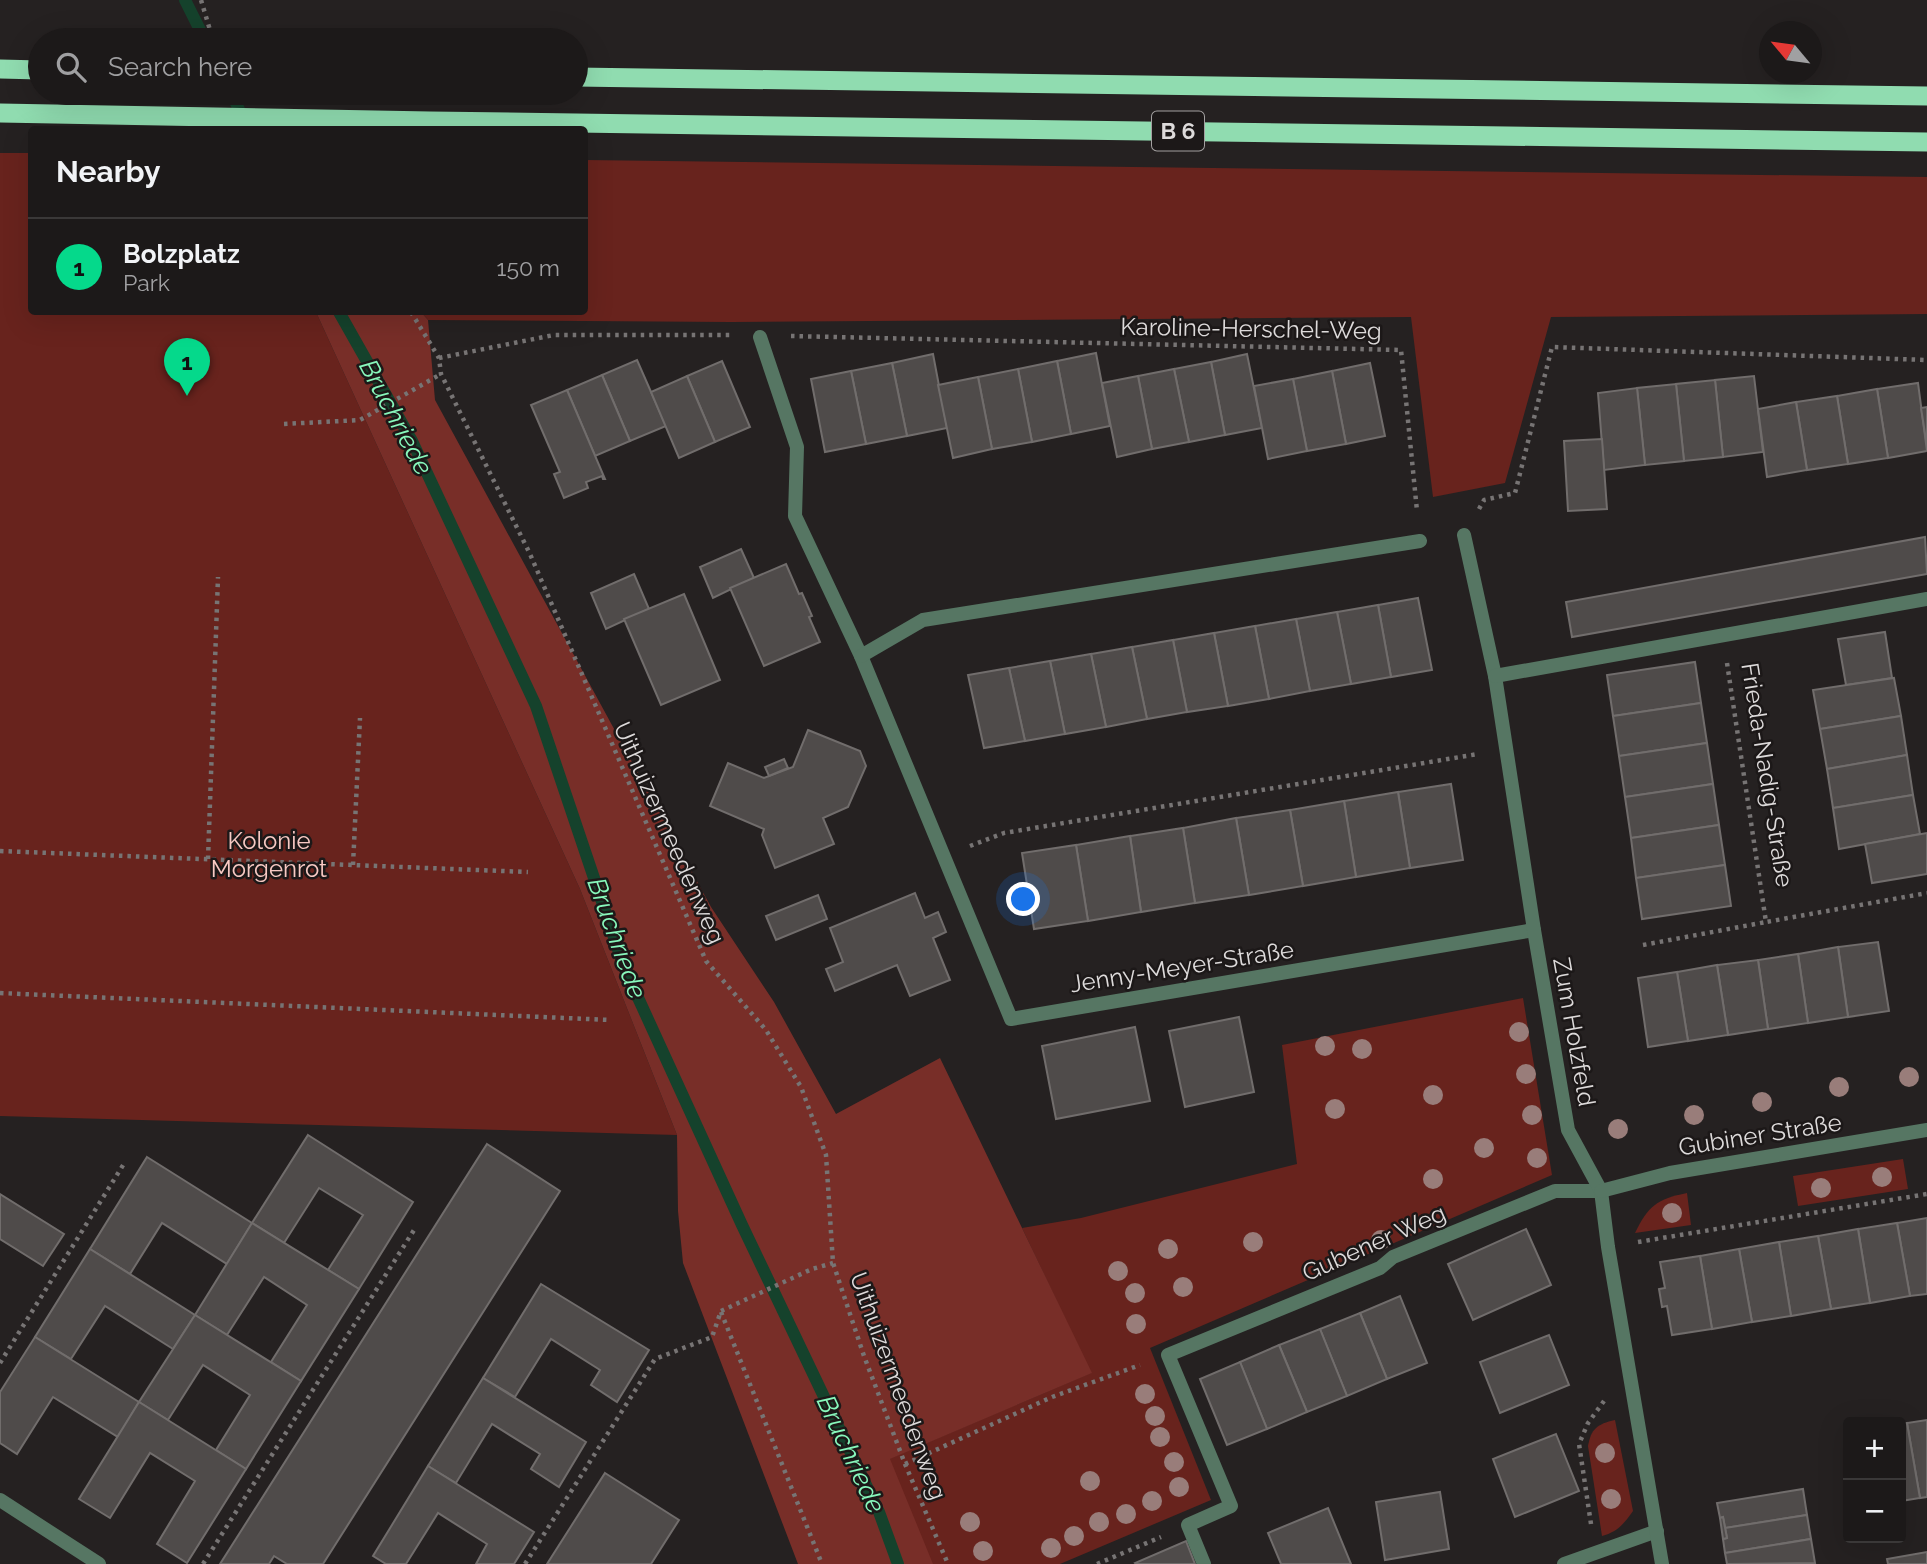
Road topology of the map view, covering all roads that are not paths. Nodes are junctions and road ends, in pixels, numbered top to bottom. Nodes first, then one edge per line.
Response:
1 (0, 69) edge
2 (28, 70) edge
3 (588, 78) edge
4 (1927, 96) edge
5 (0, 113) edge
6 (1927, 142) edge
7 (760, 337) road end
8 (1464, 535) road end
9 (1420, 541) road end
10 (1927, 599) edge
11 (861, 656) junction
12 (1495, 676) junction
13 (1534, 930) junction
14 (1927, 1130) edge
15 (1601, 1191) junction
16 (0, 1500) edge
17 (1657, 1531) junction
18 (99, 1564) edge
19 (1204, 1564) edge
20 (1564, 1564) edge
21 (1662, 1564) edge

1 - 2 highway
3 - 4 highway, B 6
5 - 6 highway, B 6
7 - 11 street, Jenny-Meyer-Straße
8 - 12 street, Zum Holzfeld
9 - 11 street
10 - 12 street, Frieda-Nadig-Straße
11 - 13 street, Jenny-Meyer-Straße
12 - 13 street, Zum Holzfeld
13 - 15 street, Zum Holzfeld
14 - 15 street, Gubiner Straße
15 - 17 street, Zum Holzfeld
15 - 19 street, Gubener Weg
16 - 18 street
17 - 20 street
17 - 21 street, Zum Holzfeld

